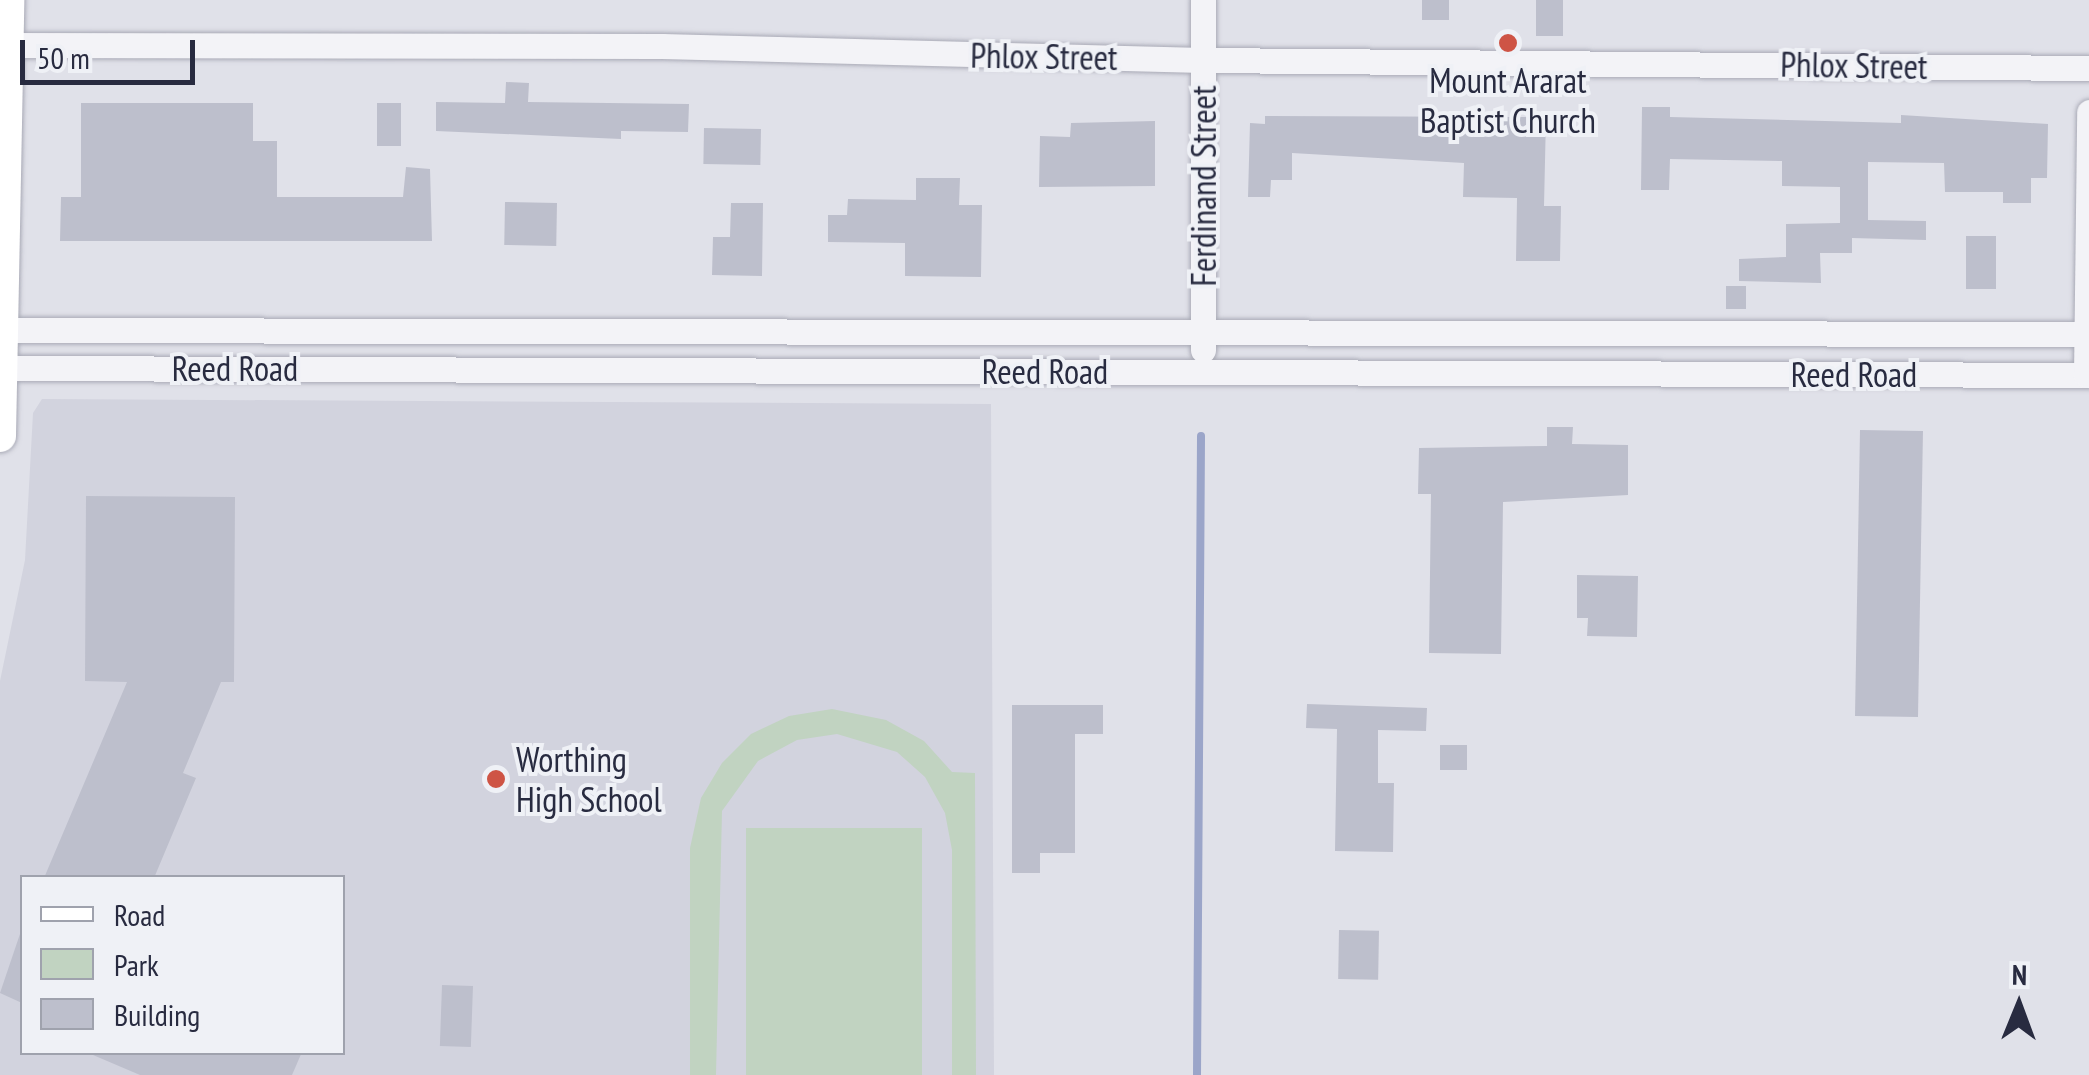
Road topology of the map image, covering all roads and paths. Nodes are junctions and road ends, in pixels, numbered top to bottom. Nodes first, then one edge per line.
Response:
1 (8, 0) edge
2 (1203, 0) edge
3 (4, 45) edge
4 (1203, 60) junction
5 (2089, 68) edge
6 (2089, 112) edge
7 (351, 328) junction
8 (3, 330) edge
9 (1202, 334) junction
10 (2087, 334) edge
11 (1779, 335) junction
12 (1458, 336) junction
13 (2, 368) edge
14 (349, 368) junction
15 (1459, 370) junction
16 (1203, 371) junction
17 (1780, 374) junction
18 (2087, 375) edge
19 (0, 436) edge

1 - 3 main road
2 - 4 street, Ferdinand Street
3 - 4 street, Phlox Street
3 - 8 main road
4 - 5 street, Phlox Street
4 - 9 street, Ferdinand Street
6 - 10 street
7 - 8 street, Reed Road
7 - 9 street, Reed Road
7 - 14 street
8 - 13 main road
9 - 12 street, Reed Road
9 - 16 street, Ferdinand Street
10 - 11 street, Reed Road
10 - 18 street
11 - 12 street, Reed Road
11 - 17 street
12 - 15 street
13 - 14 street, Reed Road
13 - 19 main road
14 - 16 street, Reed Road
15 - 16 street, Reed Road
15 - 17 street, Reed Road
17 - 18 street, Reed Road

